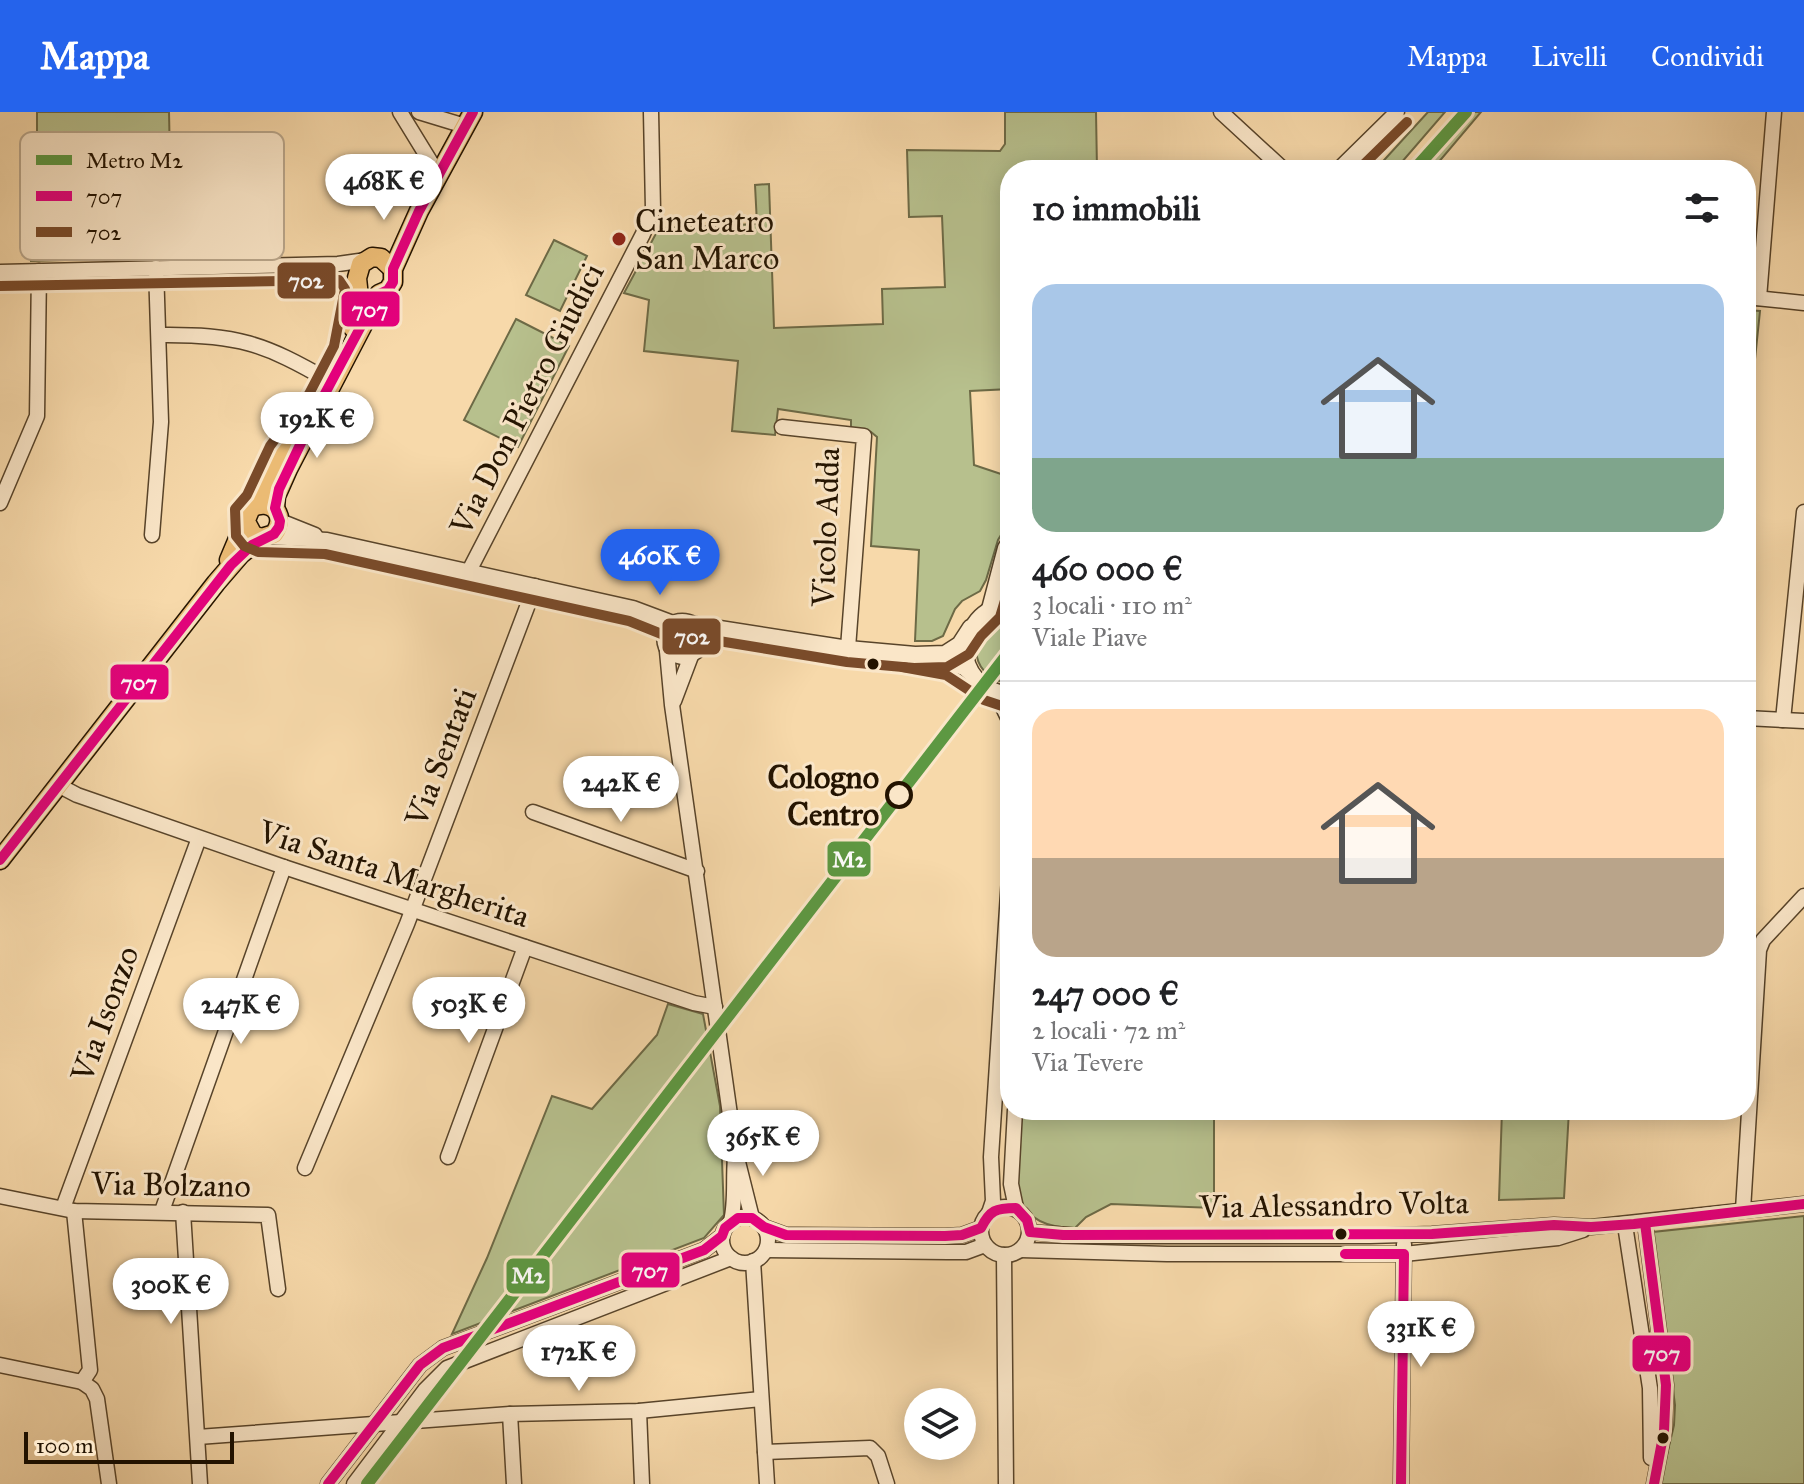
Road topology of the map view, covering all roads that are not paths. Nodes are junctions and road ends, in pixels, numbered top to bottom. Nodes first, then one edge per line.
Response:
1 (400, 112) edge
2 (419, 112) edge
3 (651, 112) edge
4 (1221, 112) edge
5 (1397, 112) edge
6 (1774, 112) edge
7 (469, 119) edge
8 (1273, 160) edge
9 (1348, 160) edge
10 (438, 174) junction
11 (380, 262) junction
12 (338, 264) junction
13 (156, 268) junction
14 (39, 271) junction
15 (0, 272) edge
16 (360, 286) junction
17 (1756, 287) edge
18 (379, 294) junction
19 (1756, 298) edge
20 (1804, 303) edge
21 (159, 335) junction
22 (347, 351) junction
23 (331, 382) junction
24 (782, 427) dead end
25 (0, 503) edge
26 (271, 511) junction
27 (1804, 512) edge
28 (246, 522) junction
29 (152, 535) dead end
30 (265, 538) junction
31 (327, 540) junction
32 (469, 571) junction
33 (1000, 571) edge
34 (216, 583) junction
35 (535, 586) junction
36 (1000, 606) edge
37 (633, 608) junction
38 (989, 609) junction
39 (673, 623) junction
40 (694, 624) junction
41 (970, 627) junction
42 (737, 631) junction
43 (664, 636) junction
44 (701, 639) junction
45 (848, 648) junction
46 (667, 651) junction
47 (915, 654) junction
48 (691, 656) junction
49 (977, 680) junction
50 (1000, 692) edge
51 (672, 705) junction
52 (1756, 719) edge
53 (1783, 720) junction
54 (1804, 721) edge
55 (58, 785) junction
56 (533, 812) dead end
57 (199, 838) junction
58 (0, 860) edge
59 (284, 867) junction
60 (697, 871) junction
61 (1804, 896) edge
62 (413, 909) junction
63 (525, 947) junction
64 (1756, 957) edge
65 (715, 1007) junction
66 (1000, 1017) edge
67 (1014, 1120) edge
68 (1747, 1120) edge
69 (735, 1150) junction
70 (448, 1157) dead end
71 (305, 1168) dead end
72 (0, 1196) edge
73 (1804, 1204) edge
74 (1016, 1208) junction
75 (68, 1210) junction
76 (1743, 1210) junction
77 (162, 1211) junction
78 (183, 1212) junction
79 (989, 1213) junction
80 (752, 1218) junction
81 (731, 1221) junction
82 (1645, 1223) junction
83 (1625, 1225) junction
84 (764, 1227) junction
85 (1591, 1227) junction
86 (981, 1228) junction
87 (1030, 1232) junction
88 (1404, 1235) junction
89 (722, 1236) junction
90 (985, 1245) junction
91 (766, 1250) junction
92 (1021, 1250) junction
93 (1404, 1254) junction
94 (1004, 1255) junction
95 (731, 1258) junction
96 (753, 1261) junction
97 (278, 1289) dead end
98 (0, 1365) edge
99 (86, 1376) junction
100 (761, 1399) junction
101 (639, 1411) junction
102 (510, 1414) junction
103 (400, 1423) junction
104 (374, 1426) junction
105 (198, 1437) junction
106 (765, 1452) junction
107 (109, 1484) edge
108 (200, 1484) edge
109 (328, 1484) edge
110 (354, 1484) edge
111 (514, 1484) edge
112 (642, 1484) edge
113 (767, 1484) edge
114 (887, 1484) edge
115 (1006, 1484) edge
116 (1401, 1484) edge
117 (1652, 1484) edge

1 - 10 street
2 - 7 street
3 - 32 street, Via Don Pietro Giudici
4 - 8 street
5 - 9 street
6 - 17 street
7 - 10 main road
10 - 11 main road
11 - 12 street
11 - 16 main road
11 - 18 main road
12 - 13 street
12 - 16 street
13 - 14 street
13 - 21 street
14 - 15 street
14 - 25 street
16 - 18 main road
16 - 22 main road
18 - 22 main road
19 - 20 street
21 - 23 street
21 - 29 street
22 - 23 main road
23 - 26 main road
24 - 45 street, Vicolo Adda
26 - 28 main road
26 - 30 main road
26 - 31 street
27 - 53 street
28 - 30 main road
28 - 34 main road
30 - 31 street
30 - 34 main road
31 - 32 street
32 - 35 street
33 - 38 street
34 - 55 main road
35 - 37 street
35 - 62 street, Via Sentati
36 - 38 street
37 - 39 street
37 - 43 street
38 - 41 street
39 - 40 street
39 - 43 street
40 - 42 street
40 - 44 street
41 - 47 street
41 - 49 street
42 - 44 street
42 - 45 street
43 - 46 street
44 - 48 street
45 - 47 street
46 - 48 street
46 - 51 street
47 - 49 street
48 - 51 street
49 - 50 street
51 - 60 street
52 - 53 street
53 - 54 street
55 - 57 street, Via Santa Margherita
55 - 58 main road
56 - 60 street
57 - 59 street, Via Santa Margherita
57 - 75 street, Via Isonzo
59 - 62 street, Via Santa Margherita
59 - 77 street
60 - 65 street
61 - 64 street
62 - 63 street, Via Santa Margherita
62 - 71 street, Via Sentati
63 - 65 street, Via Santa Margherita
63 - 70 street
65 - 69 street
66 - 79 street
67 - 74 street
68 - 76 street
69 - 80 street
69 - 81 street
72 - 75 street, Via Bolzano
73 - 76 street, Via Alessandro Volta
74 - 79 street
74 - 87 street
75 - 77 street, Via Bolzano
75 - 99 street, Via Isonzo
76 - 82 street, Via Alessandro Volta
77 - 78 street, Via Bolzano
78 - 97 street, Via Bolzano
78 - 105 street
79 - 86 street
80 - 81 street
80 - 84 street
81 - 89 street
82 - 83 street, Via Alessandro Volta
82 - 117 street
83 - 85 street, Via Alessandro Volta
83 - 117 street
84 - 86 street
84 - 91 street
85 - 88 street, Via Alessandro Volta
85 - 93 street, Via Alessandro Volta
86 - 90 street
87 - 88 street, Via Alessandro Volta
87 - 92 street
88 - 93 street
89 - 95 street
89 - 104 street
90 - 91 street
90 - 94 street
91 - 96 street
92 - 93 street, Via Alessandro Volta
92 - 94 street
93 - 116 street
94 - 115 street
95 - 96 street
95 - 103 street
96 - 100 street
98 - 99 street
99 - 107 street
100 - 101 street
100 - 106 street
101 - 102 street
101 - 112 street
102 - 103 street
102 - 111 street
103 - 104 street
103 - 110 street
104 - 105 street
104 - 109 street
105 - 108 street
106 - 113 street
106 - 114 street

